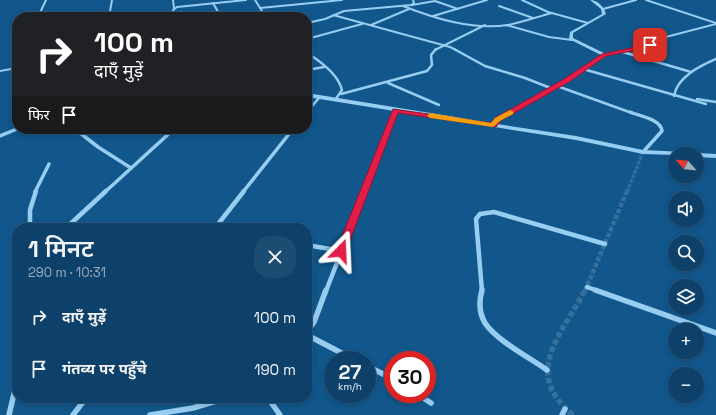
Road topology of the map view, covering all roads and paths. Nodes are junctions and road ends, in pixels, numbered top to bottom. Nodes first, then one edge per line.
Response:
1 (46, 0) edge
2 (112, 0) edge
3 (115, 0) edge
4 (173, 0) edge
5 (246, 0) edge
6 (255, 0) edge
7 (335, 0) edge
8 (342, 0) edge
9 (413, 0) edge
10 (487, 0) edge
11 (522, 0) edge
12 (592, 0) edge
13 (636, 0) edge
14 (646, 0) edge
15 (213, 3) junction
16 (411, 5) junction
17 (403, 6) junction
18 (499, 6) dead end
19 (174, 8) junction
20 (260, 8) junction
21 (409, 9) junction
22 (458, 9) junction
23 (603, 9) junction
24 (262, 11) dead end
25 (40, 12) edge
26 (110, 12) edge
27 (174, 12) edge
28 (218, 12) edge
29 (552, 13) junction
30 (333, 15) junction
31 (432, 17) junction
32 (533, 18) junction
33 (312, 22) edge
34 (588, 23) junction
35 (362, 24) junction
36 (506, 24) junction
37 (716, 24) edge
38 (370, 25) junction
39 (486, 25) junction
40 (312, 37) edge
41 (572, 40) junction
42 (444, 45) junction
43 (621, 52) junction
44 (604, 55) junction
45 (312, 57) edge
46 (716, 59) edge
47 (324, 67) junction
48 (12, 68) edge
49 (312, 69) edge
50 (583, 69) junction
51 (0, 70) edge
52 (691, 72) junction
53 (387, 82) junction
54 (555, 87) junction
55 (341, 94) junction
56 (312, 96) edge
57 (673, 96) junction
58 (319, 98) junction
59 (335, 100) junction
60 (716, 102) edge
61 (706, 104) dead end
62 (438, 105) dead end
63 (312, 106) edge
64 (396, 110) junction
65 (493, 125) junction
66 (12, 131) edge
67 (83, 134) edge
68 (168, 134) edge
69 (289, 134) edge
70 (0, 136) edge
71 (643, 152) junction
72 (668, 153) edge
73 (704, 155) edge
74 (716, 156) edge
75 (49, 164) dead end
76 (131, 168) junction
77 (30, 223) edge
78 (71, 223) edge
79 (219, 223) edge
80 (605, 244) dead end
81 (312, 246) edge
82 (341, 251) junction
83 (587, 287) dead end
84 (312, 325) edge
85 (716, 333) edge
86 (312, 338) edge
87 (338, 351) edge
88 (547, 370) dead end
89 (12, 402) edge
90 (82, 403) edge
91 (210, 403) edge
92 (272, 403) edge
93 (9, 415) edge
94 (73, 415) edge
95 (150, 415) edge
96 (280, 415) edge

1 - 25 street
2 - 3 street
2 - 26 street
4 - 19 street
5 - 15 street
6 - 20 street
7 - 8 street
7 - 20 street
9 - 16 street
10 - 22 street
11 - 29 street
12 - 23 street
13 - 23 street
14 - 37 street
15 - 19 street
15 - 28 street
16 - 17 street
16 - 22 street
17 - 21 street
17 - 30 street
18 - 32 street
19 - 27 street
20 - 24 street
21 - 31 street
21 - 38 street
22 - 31 street
23 - 34 street
29 - 32 street
29 - 34 street
30 - 33 street
30 - 35 street
31 - 39 street
32 - 36 street
34 - 41 street
35 - 38 street
35 - 40 street
36 - 39 street
36 - 41 street
37 - 43 street
38 - 42 street
39 - 42 street
41 - 44 street
42 - 53 street
42 - 54 street
43 - 44 street
43 - 52 street
44 - 50 street
45 - 47 street
46 - 52 street
47 - 49 street
47 - 55 street
48 - 51 street
50 - 54 street
50 - 57 street
52 - 57 street
53 - 55 street
53 - 62 street
54 - 65 street
54 - 71 street
55 - 59 street
56 - 58 street
57 - 60 street
57 - 61 street
58 - 59 street
58 - 63 street
59 - 64 street
64 - 65 street
64 - 82 street
65 - 71 street
66 - 70 street
67 - 76 street
68 - 76 street
69 - 79 street
71 - 72 street
73 - 74 street
75 - 77 street
76 - 78 street
80 - 88 street
81 - 82 street
82 - 84 street
83 - 85 street
86 - 87 street
89 - 93 street
90 - 94 street
91 - 95 street
92 - 96 street

